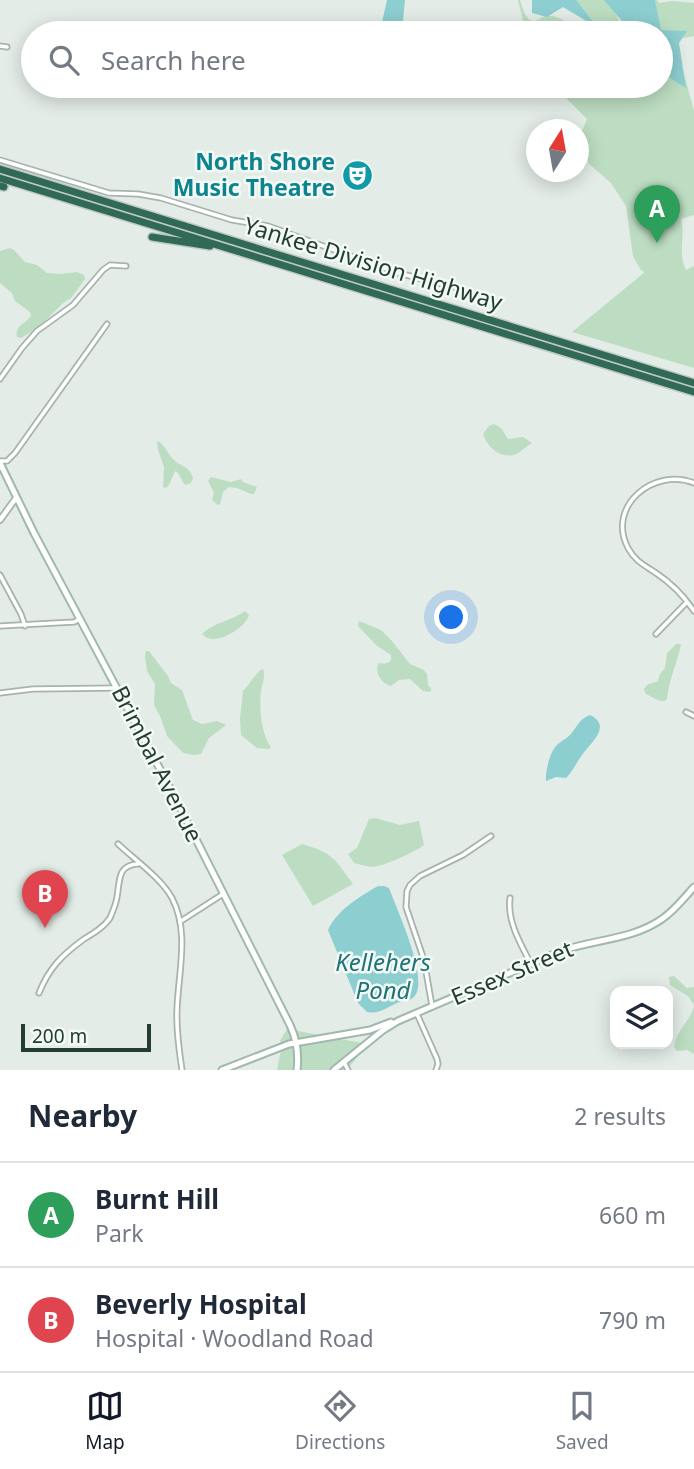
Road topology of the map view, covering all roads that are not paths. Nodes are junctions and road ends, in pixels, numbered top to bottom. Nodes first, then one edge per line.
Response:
1 (0, 46) edge
2 (7, 47) dead end
3 (0, 160) edge
4 (0, 169) edge
5 (0, 178) edge
6 (152, 237) dead end
7 (240, 252) junction
8 (125, 266) dead end
9 (454, 287) dead end
10 (107, 324) dead end
11 (0, 379) edge
12 (694, 383) edge
13 (694, 392) edge
14 (0, 462) edge
15 (694, 483) edge
16 (16, 498) junction
17 (0, 520) edge
18 (0, 575) edge
19 (687, 602) junction
20 (694, 611) edge
21 (80, 619) junction
22 (0, 626) edge
23 (25, 626) junction
24 (656, 634) dead end
25 (117, 688) junction
26 (0, 693) edge
27 (686, 712) dead end
28 (694, 716) edge
29 (491, 836) dead end
30 (118, 844) dead end
31 (139, 864) junction
32 (694, 887) edge
33 (223, 894) junction
34 (510, 898) dead end
35 (181, 921) junction
36 (531, 964) junction
37 (39, 993) dead end
38 (432, 1006) junction
39 (416, 1013) junction
40 (398, 1021) junction
41 (359, 1032) junction
42 (296, 1042) junction
43 (368, 1042) junction
44 (344, 1062) junction
45 (182, 1070) edge
46 (222, 1070) edge
47 (297, 1070) edge
48 (334, 1070) edge
49 (348, 1070) edge
50 (436, 1070) edge

1 - 2 street
3 - 9 street
4 - 12 highway, Yankee Division Highway
5 - 7 highway, Yankee Division Highway
6 - 7 highway
7 - 13 highway, Yankee Division Highway
8 - 11 street
10 - 14 street
14 - 16 main road, Brimbal Avenue
15 - 19 street
16 - 17 street
16 - 21 main road, Brimbal Avenue
18 - 23 street
19 - 20 street
19 - 24 street
21 - 23 street
21 - 25 main road, Brimbal Avenue
22 - 23 street
25 - 26 street
25 - 33 main road, Brimbal Avenue
27 - 28 street
29 - 38 street
30 - 31 street
31 - 35 street
31 - 37 street
32 - 36 main road, Essex Street
33 - 35 street
33 - 42 main road, Brimbal Avenue
34 - 36 street
35 - 45 street
36 - 38 main road, Essex Street
38 - 39 main road, Essex Street
39 - 40 main road, Essex Street
39 - 50 street
40 - 41 main road
40 - 43 main road, Essex Street
41 - 42 main road
41 - 43 main road
42 - 46 main road
42 - 47 main road, Brimbal Avenue
43 - 44 main road, Essex Street
44 - 48 main road, Essex Street
44 - 49 street

